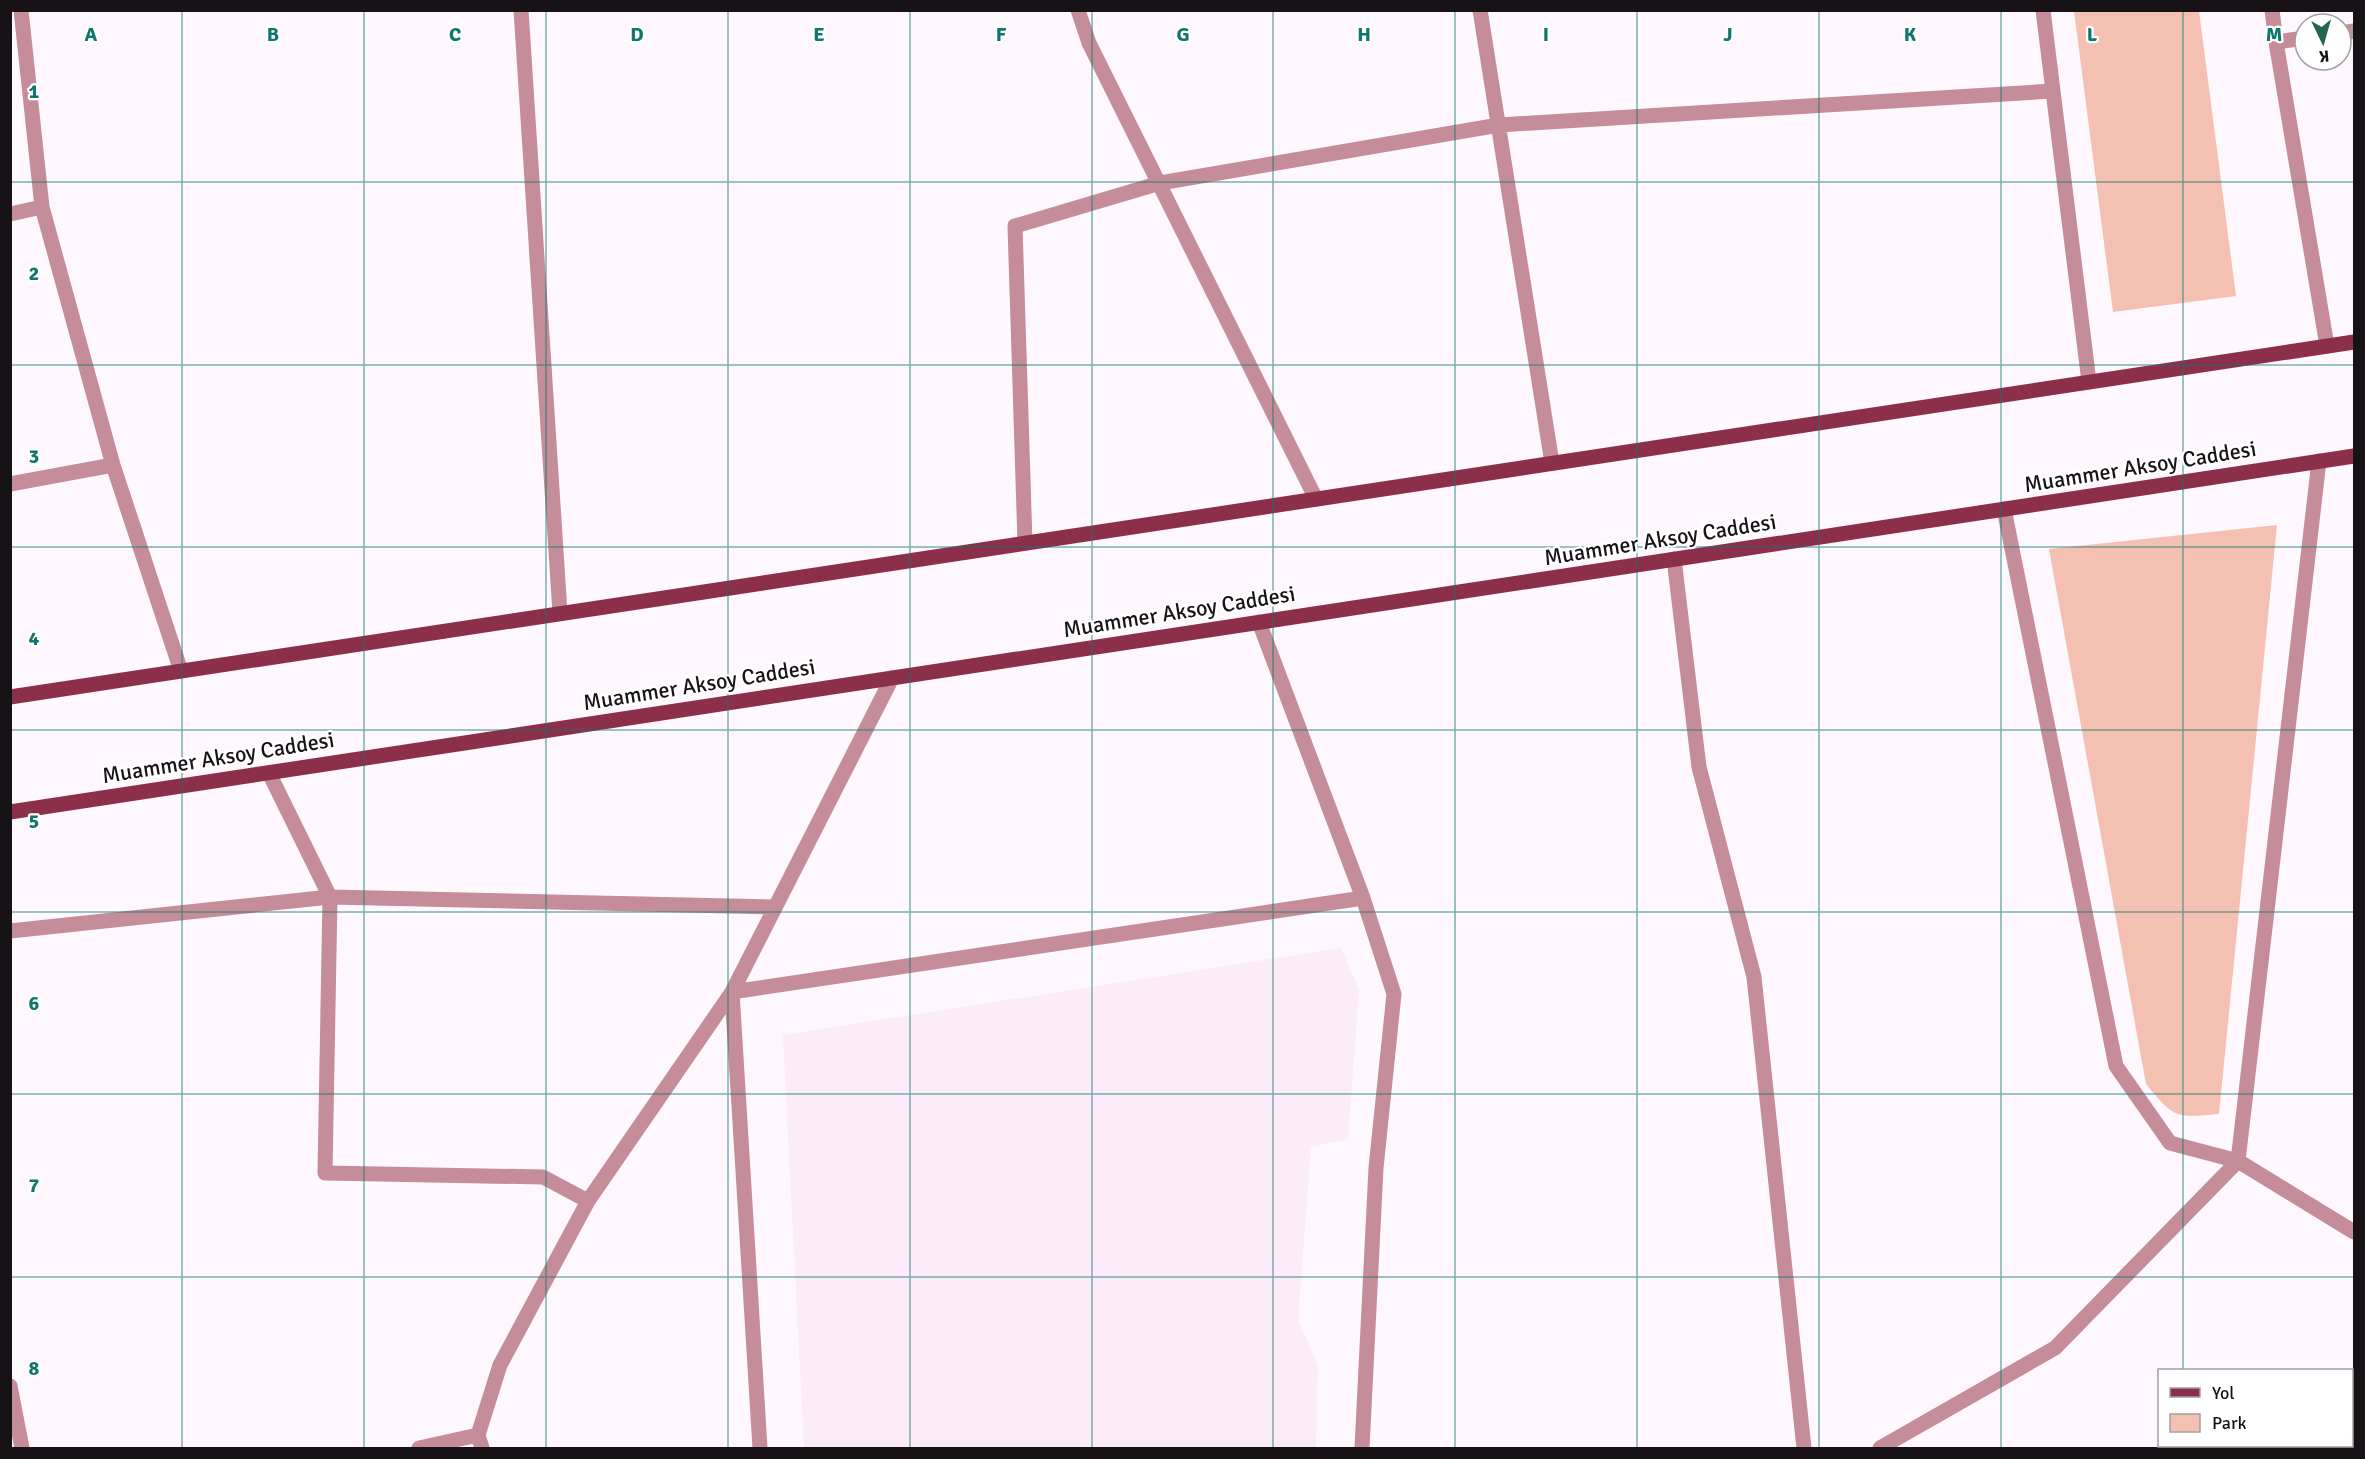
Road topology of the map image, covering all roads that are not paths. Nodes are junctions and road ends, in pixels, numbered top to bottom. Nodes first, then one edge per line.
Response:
1 (21, 10) edge
2 (521, 10) edge
3 (1078, 10) edge
4 (1480, 10) edge
5 (2043, 10) edge
6 (2272, 10) edge
7 (2293, 40) edge
8 (2276, 42) junction
9 (2053, 92) junction
10 (1499, 125) junction
11 (1160, 183) junction
12 (42, 207) junction
13 (10, 214) edge
14 (2355, 342) edge
15 (2327, 346) junction
16 (2089, 382) junction
17 (2355, 456) edge
18 (2319, 461) junction
19 (1552, 463) junction
20 (113, 465) junction
21 (10, 484) edge
22 (1316, 499) junction
23 (2004, 509) junction
24 (1025, 543) junction
25 (1674, 559) junction
26 (560, 613) junction
27 (1259, 622) junction
28 (181, 671) junction
29 (892, 678) junction
30 (10, 697) edge
31 (269, 772) junction
32 (10, 812) edge
33 (330, 897) junction
34 (1363, 898) junction
35 (773, 907) junction
36 (10, 931) edge
37 (732, 992) junction
38 (2238, 1161) junction
39 (588, 1201) junction
40 (2355, 1232) edge
41 (10, 1386) edge
42 (480, 1442) edge
43 (22, 1449) edge
44 (419, 1449) edge
45 (760, 1449) edge
46 (1362, 1449) edge
47 (1804, 1449) edge
48 (1880, 1449) edge

1 - 12 street
2 - 26 street
3 - 11 street
4 - 10 street
5 - 9 street
6 - 8 street
7 - 8 street
8 - 15 street
9 - 10 street
9 - 16 street
10 - 11 street
10 - 19 street
11 - 22 street
11 - 24 street
12 - 13 street
12 - 20 street
14 - 15 main road
15 - 16 main road
16 - 19 main road
17 - 18 main road, Muammer Aksoy Caddesi
18 - 23 main road, Muammer Aksoy Caddesi
18 - 38 street
19 - 22 main road
20 - 21 street
20 - 28 street
22 - 24 main road
23 - 25 main road, Muammer Aksoy Caddesi
23 - 38 street
24 - 26 main road
25 - 27 main road, Muammer Aksoy Caddesi
25 - 47 street
26 - 28 main road
27 - 29 main road, Muammer Aksoy Caddesi
27 - 34 street
28 - 30 main road
29 - 31 main road, Muammer Aksoy Caddesi
29 - 35 street
31 - 32 main road, Muammer Aksoy Caddesi
31 - 33 street
33 - 35 street
33 - 36 street
33 - 39 street
34 - 37 street
34 - 46 street
35 - 37 street
37 - 39 street
37 - 45 street
38 - 40 street
38 - 48 street
39 - 42 street
41 - 43 street
42 - 44 street

